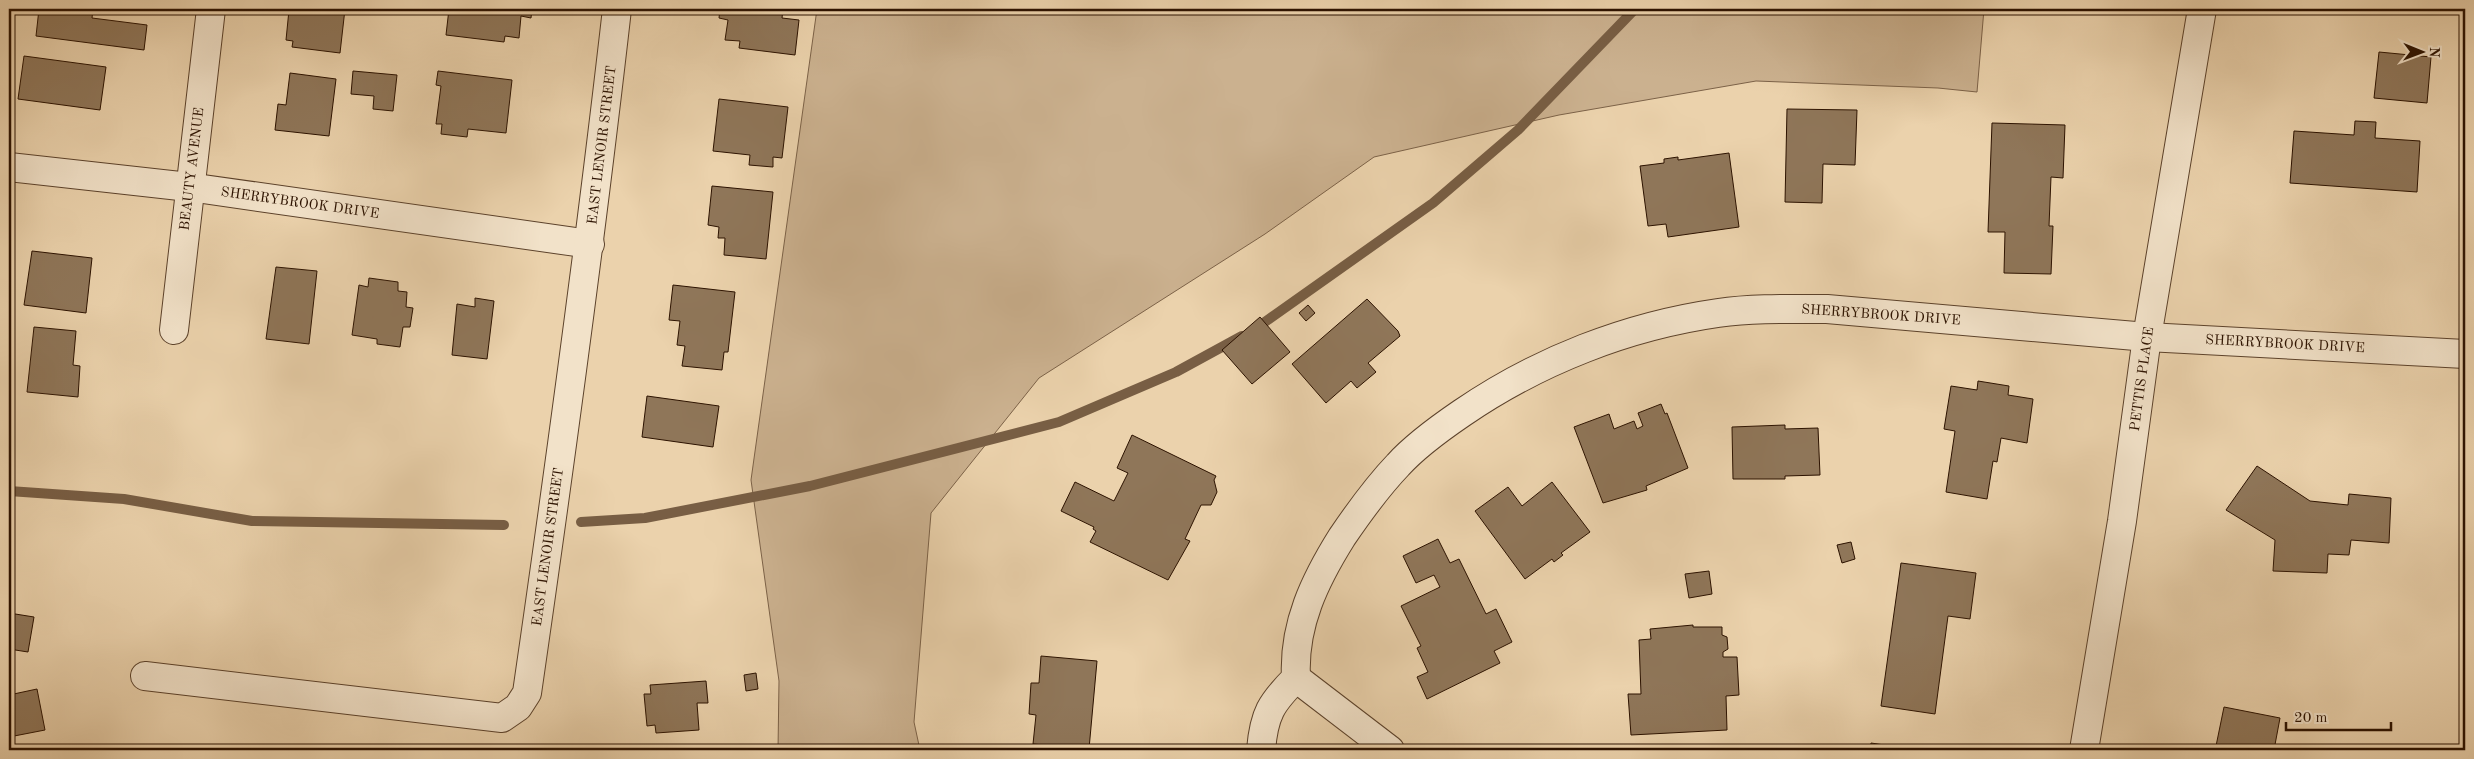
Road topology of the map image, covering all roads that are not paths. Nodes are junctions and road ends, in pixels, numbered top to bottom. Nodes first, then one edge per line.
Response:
1 (210, 9) edge
2 (617, 9) edge
3 (2202, 9) edge
4 (9, 168) edge
5 (189, 187) junction
6 (590, 244) junction
7 (174, 330) dead end
8 (2148, 337) junction
9 (2465, 354) edge
10 (145, 676) dead end
11 (1296, 678) junction
12 (1261, 750) edge
13 (1390, 750) edge
14 (2084, 750) edge

1 - 5 street, BEAUTY AVENUE
2 - 6 street, EAST LENOIR STREET
3 - 8 street, PETTIS PLACE
4 - 5 street, SHERRYBROOK DRIVE
5 - 6 street, SHERRYBROOK DRIVE
5 - 7 street, BEAUTY AVENUE
6 - 10 street, EAST LENOIR STREET
8 - 9 street, SHERRYBROOK DRIVE
8 - 11 street, SHERRYBROOK DRIVE
8 - 14 street, PETTIS PLACE
11 - 12 street
11 - 13 street

